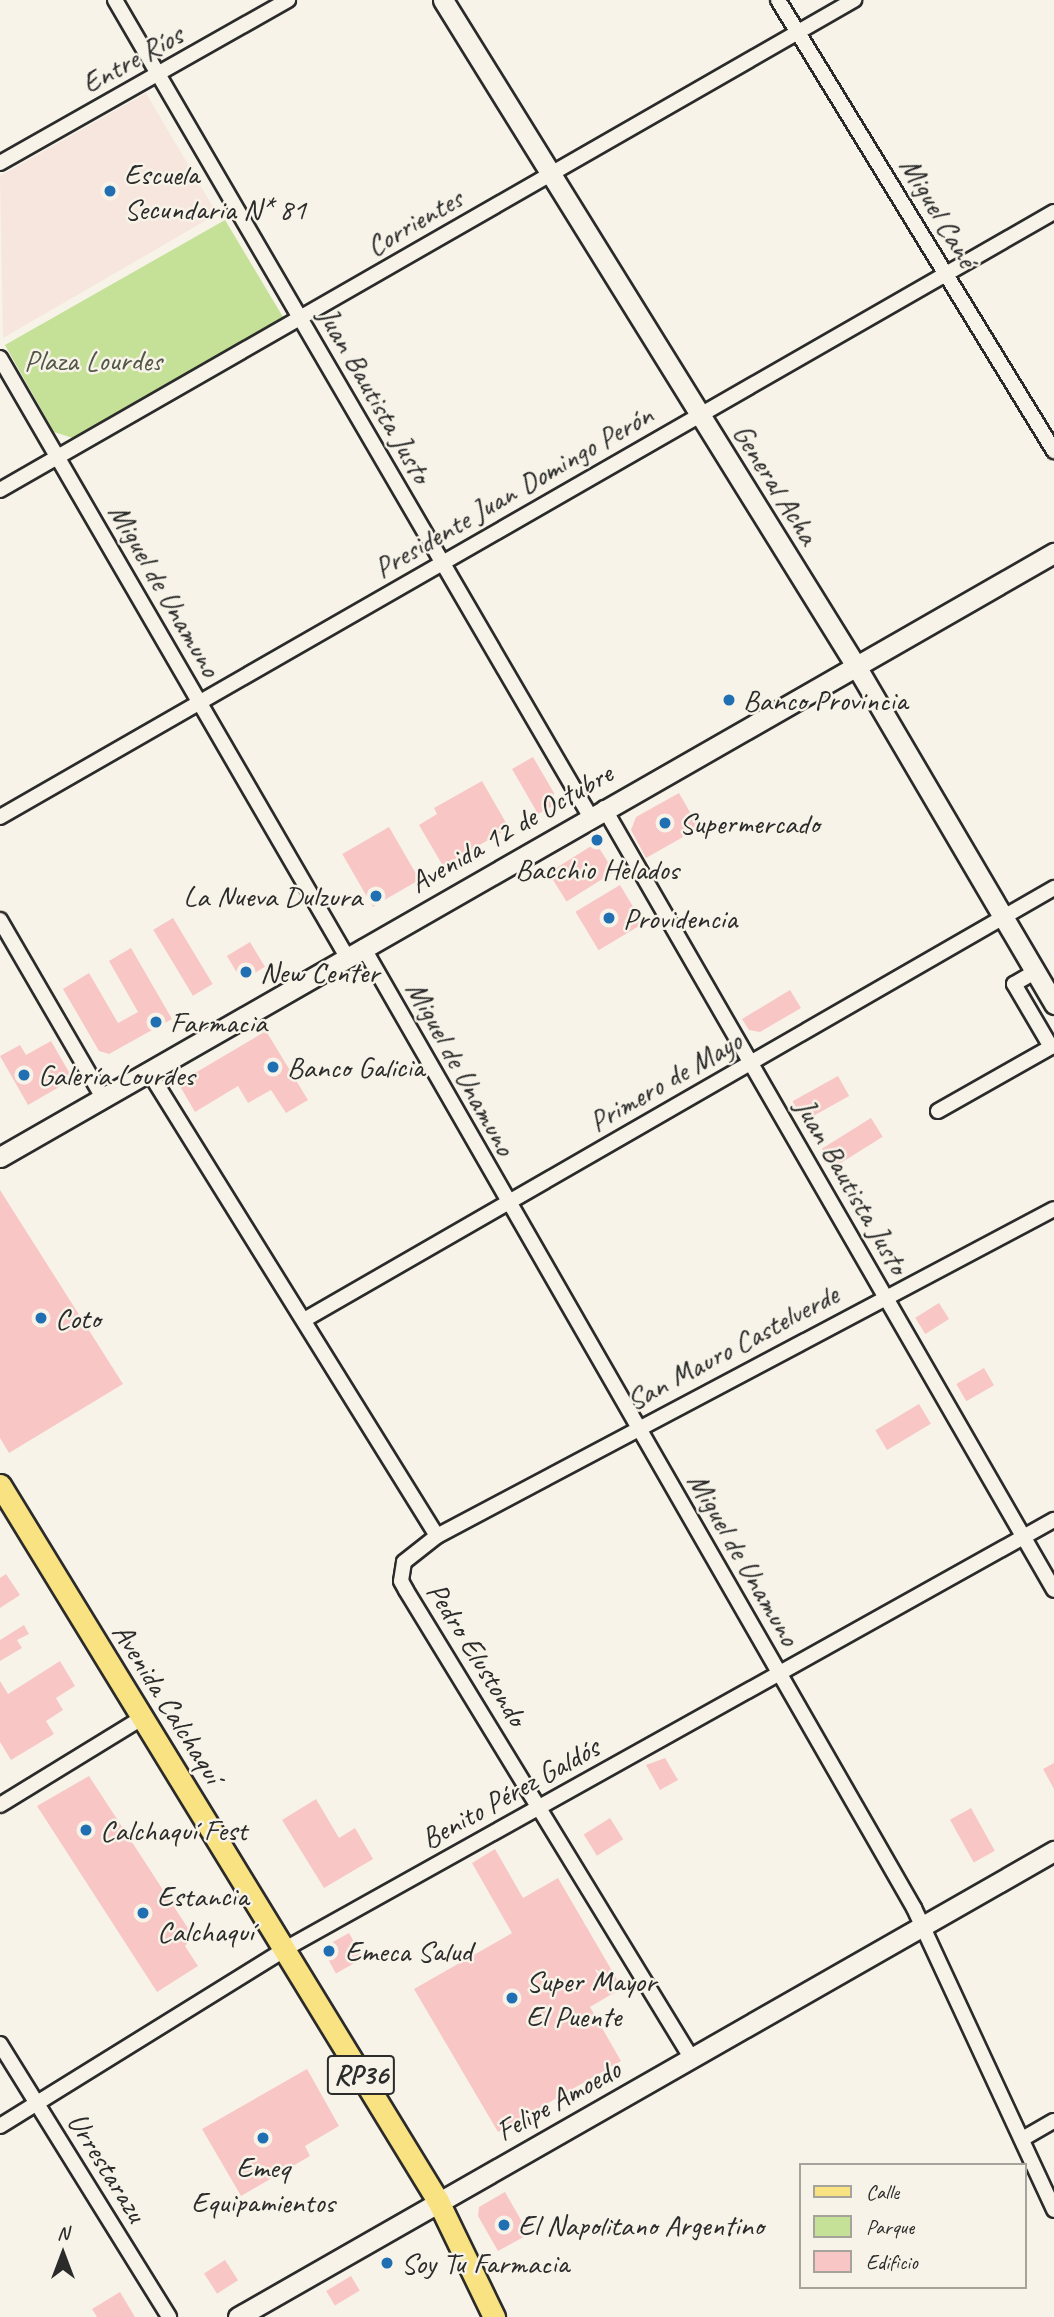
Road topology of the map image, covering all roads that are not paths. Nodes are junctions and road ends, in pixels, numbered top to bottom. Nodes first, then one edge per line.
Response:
1 (115, 0) edge
2 (288, 0) edge
3 (443, 0) edge
4 (779, 0) edge
5 (855, 0) edge
6 (798, 31) junction
7 (157, 74) junction
8 (0, 163) edge
9 (549, 175) junction
10 (1054, 212) edge
11 (945, 273) junction
12 (299, 318) junction
13 (0, 358) edge
14 (697, 415) junction
15 (1054, 451) edge
16 (58, 456) junction
17 (0, 490) edge
18 (1054, 553) edge
19 (442, 563) junction
20 (856, 666) junction
21 (200, 702) junction
22 (597, 812) junction
23 (0, 817) edge
24 (1054, 888) edge
25 (1004, 918) junction
26 (0, 920) edge
27 (355, 952) junction
28 (1035, 972) junction
29 (1054, 1004) edge
30 (749, 1062) junction
31 (149, 1072) junction
32 (103, 1098) junction
33 (938, 1111) dead end
34 (0, 1157) edge
35 (508, 1203) junction
36 (1054, 1209) edge
37 (886, 1296) junction
38 (304, 1320) junction
39 (637, 1427) junction
40 (0, 1485) edge
41 (1054, 1520) edge
42 (437, 1536) junction
43 (1023, 1537) junction
44 (1054, 1590) edge
45 (780, 1673) junction
46 (142, 1718) junction
47 (0, 1805) edge
48 (540, 1805) junction
49 (1054, 1851) edge
50 (920, 1925) junction
51 (285, 1949) junction
52 (0, 2044) edge
53 (692, 2059) junction
54 (36, 2103) junction
55 (1054, 2121) edge
56 (0, 2126) edge
57 (1024, 2138) junction
58 (438, 2201) junction
59 (1054, 2210) edge
60 (169, 2317) edge
61 (238, 2317) edge
62 (494, 2317) edge

1 - 7 street, Juan Bautista Justo
2 - 7 street, Entre Ríos
3 - 9 main road, General Acha
4 - 6 street, Miguel Cané
5 - 6 street, Corrientes
6 - 9 street, Corrientes
6 - 11 street, Miguel Cané
7 - 8 street, Entre Ríos
7 - 12 street, Juan Bautista Justo
9 - 12 street, Corrientes
9 - 14 main road, General Acha
10 - 11 street, Presidente Juan Domingo Perón
11 - 14 street, Presidente Juan Domingo Perón
11 - 15 street, Miguel Cané
12 - 16 street, Corrientes
12 - 19 street, Juan Bautista Justo
13 - 16 street, Miguel de Unamuno
14 - 19 street, Presidente Juan Domingo Perón
14 - 20 main road, General Acha
16 - 17 street, Corrientes
16 - 21 street, Miguel de Unamuno
18 - 20 main road, Avenida 12 de Octubre
19 - 21 street, Presidente Juan Domingo Perón
19 - 22 street, Juan Bautista Justo
20 - 22 main road, Avenida 12 de Octubre
20 - 25 main road, General Acha
21 - 23 street, Presidente Juan Domingo Perón
21 - 27 street, Miguel de Unamuno
22 - 27 main road, Avenida 12 de Octubre
22 - 30 street, Juan Bautista Justo
24 - 25 street, Primero de Mayo
25 - 28 main road, General Acha
25 - 30 street, Primero de Mayo
26 - 32 street
27 - 31 main road, Avenida 12 de Octubre
27 - 35 street, Miguel de Unamuno
28 - 29 main road, General Acha
28 - 33 street
30 - 35 street, Primero de Mayo
30 - 37 street, Juan Bautista Justo
31 - 32 main road, Avenida 12 de Octubre
31 - 38 street, Pedro Elustondo
32 - 34 main road, Avenida 12 de Octubre
35 - 38 street, Primero de Mayo
35 - 39 street, Miguel de Unamuno
36 - 37 street, San Mauro Castelverde
37 - 39 street, San Mauro Castelverde
37 - 43 street, Juan Bautista Justo
38 - 42 street, Pedro Elustondo
39 - 42 street, San Mauro Castelverde
39 - 45 street, Miguel de Unamuno
40 - 46 main road, Avenida Calchaquí / RP36
41 - 43 street, Benito Pérez Galdós
42 - 48 street, Pedro Elustondo
43 - 44 street, Juan Bautista Justo
43 - 45 street, Benito Pérez Galdós
45 - 48 street, Benito Pérez Galdós
45 - 50 street, Miguel de Unamuno
46 - 47 street
46 - 51 main road, Avenida Calchaquí / RP36
48 - 51 street, Benito Pérez Galdós
48 - 53 street, Pedro Elustondo
49 - 50 main road, Felipe Amoedo
50 - 53 main road, Felipe Amoedo
50 - 57 street, Miguel de Unamuno
51 - 54 street, Benito Pérez Galdós
51 - 58 main road, Avenida Calchaquí / RP36
52 - 54 street, Urrestarazu
53 - 58 main road, Felipe Amoedo
54 - 56 street, Benito Pérez Galdós
54 - 60 street, Urrestarazu
55 - 57 street
57 - 59 street, Miguel de Unamuno
58 - 61 main road, Felipe Amoedo
58 - 62 main road, Avenida Calchaquí / RP36

